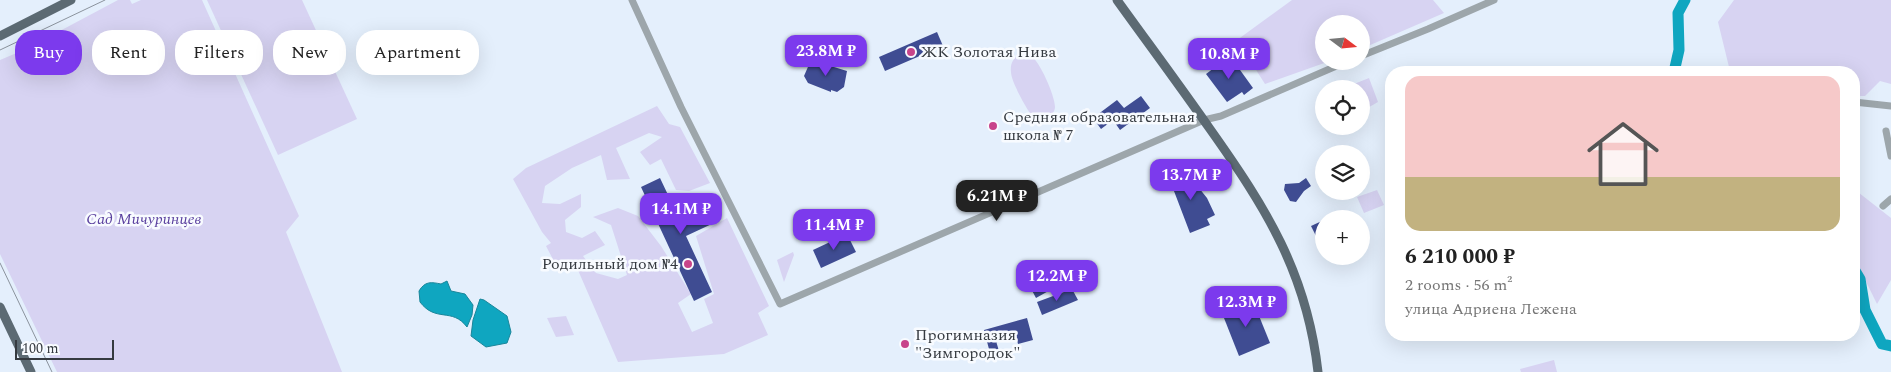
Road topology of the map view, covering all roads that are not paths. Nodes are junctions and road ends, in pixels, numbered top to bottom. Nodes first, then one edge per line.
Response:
1 (71, 0) edge
2 (632, 0) edge
3 (1117, 0) edge
4 (1494, 0) edge
5 (0, 36) edge
6 (1370, 52) edge
7 (1327, 70) edge
8 (1860, 103) edge
9 (1891, 106) edge
10 (1204, 120) junction
11 (1886, 131) dead end
12 (1891, 156) edge
13 (1891, 199) edge
14 (1883, 206) dead end
15 (0, 307) edge
16 (31, 372) edge
17 (1318, 372) edge

1 - 5 main road
2 - 10 street
3 - 10 main road
4 - 6 street
7 - 10 street
8 - 9 street
10 - 17 main road
11 - 12 street
13 - 14 street
15 - 16 main road

